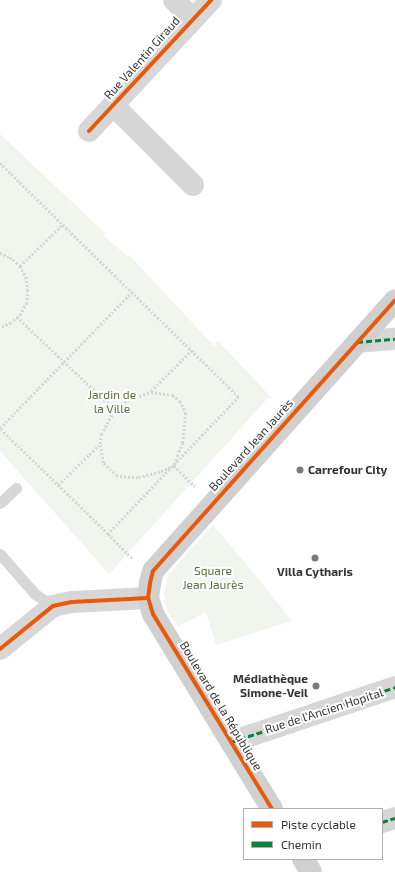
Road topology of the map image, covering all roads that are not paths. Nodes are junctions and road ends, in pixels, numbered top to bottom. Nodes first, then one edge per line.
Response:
1 (174, 0) edge
2 (211, 0) edge
3 (192, 18) junction
4 (112, 105) junction
5 (89, 131) dead end
6 (194, 185) dead end
7 (395, 300) edge
8 (395, 339) edge
9 (357, 342) junction
10 (16, 488) dead end
11 (0, 504) edge
12 (0, 554) edge
13 (151, 597) junction
14 (53, 606) junction
15 (2, 645) edge
16 (395, 687) edge
17 (231, 742) junction
18 (271, 808) edge
19 (395, 818) edge
20 (383, 822) edge
21 (304, 860) edge
22 (311, 872) edge

1 - 3 street
2 - 3 street, Rue Valentin Giraud
3 - 4 street, Rue Valentin Giraud
4 - 5 street, Rue Valentin Giraud
4 - 6 street
7 - 9 street, Boulevard Jean Jaurès
8 - 9 street
9 - 13 street, Boulevard Jean Jaurès
10 - 11 lane
12 - 14 lane
13 - 14 street
13 - 17 street, Boulevard de la République
14 - 15 street
16 - 17 street, Rue de l'Ancien Hopital
17 - 18 street, Boulevard de la République
19 - 20 street
21 - 22 street

